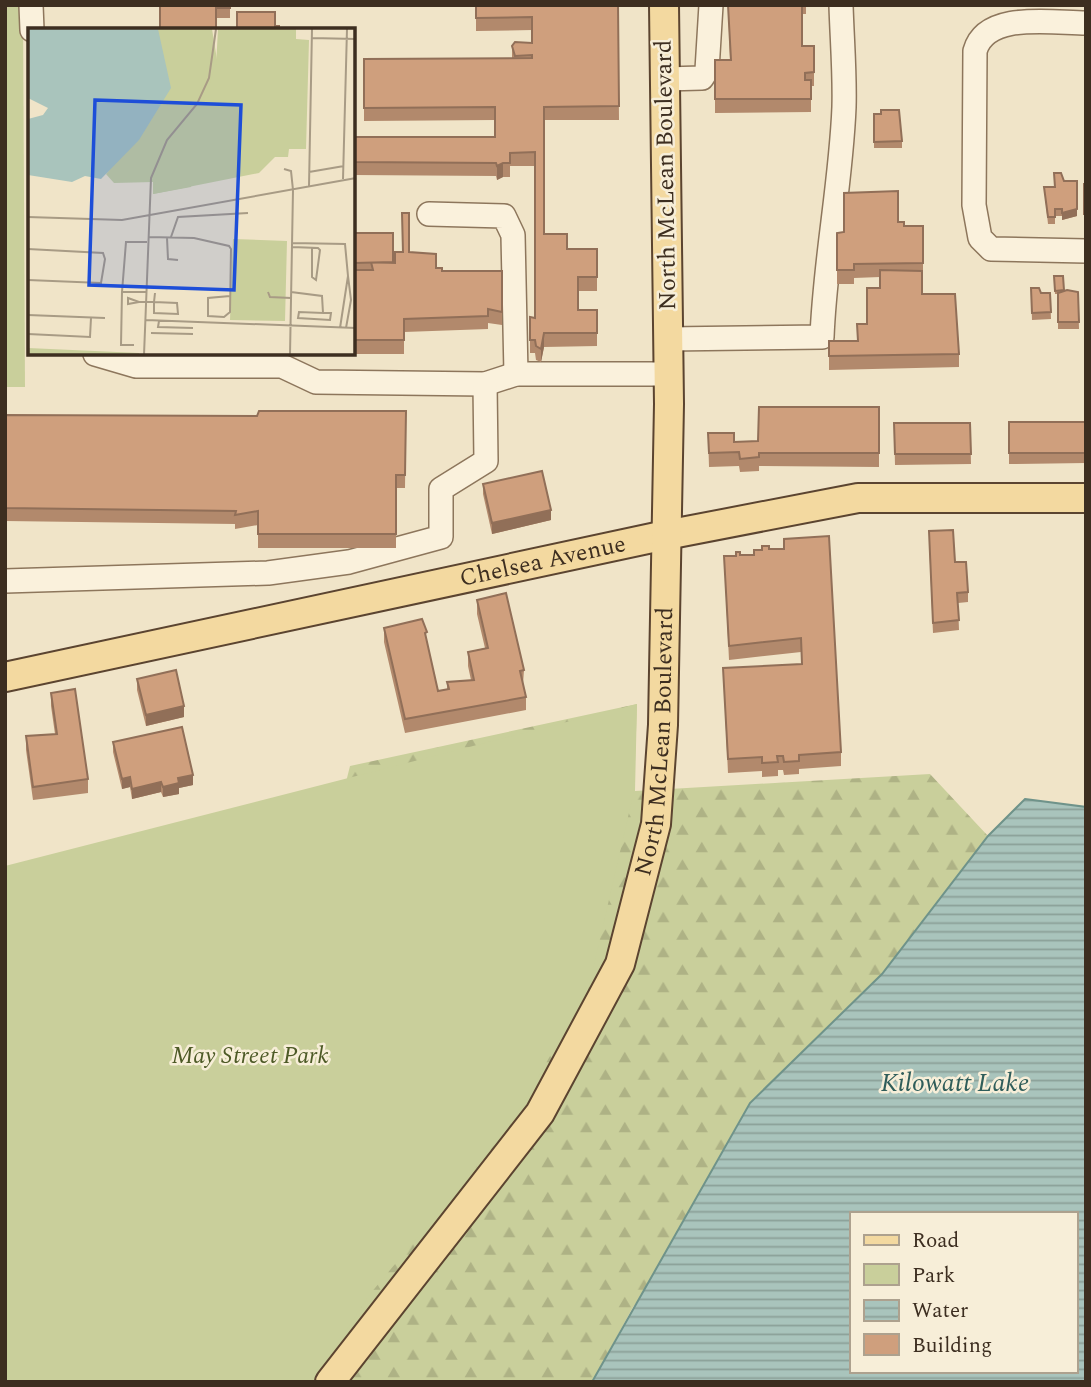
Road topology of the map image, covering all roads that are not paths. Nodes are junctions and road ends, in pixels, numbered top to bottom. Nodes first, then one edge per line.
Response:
1 (31, 5) edge
2 (664, 5) edge
3 (711, 5) edge
4 (841, 5) edge
5 (1086, 23) edge
6 (32, 28) edge
7 (665, 79) junction
8 (429, 214) dead end
9 (1086, 251) edge
10 (668, 339) junction
11 (98, 355) edge
12 (516, 374) junction
13 (669, 374) junction
14 (485, 384) junction
15 (1086, 498) edge
16 (666, 535) junction
17 (5, 581) edge
18 (5, 677) edge
19 (330, 1382) edge

1 - 6 street
2 - 7 main road, North McLean Boulevard
3 - 7 street
4 - 10 street
5 - 9 street
7 - 10 main road, North McLean Boulevard
8 - 12 street
10 - 13 main road, North McLean Boulevard
11 - 14 street
12 - 13 street
12 - 14 street
13 - 16 main road, North McLean Boulevard
14 - 17 street
15 - 16 main road, Chelsea Avenue
16 - 18 main road, Chelsea Avenue
16 - 19 main road, North McLean Boulevard

